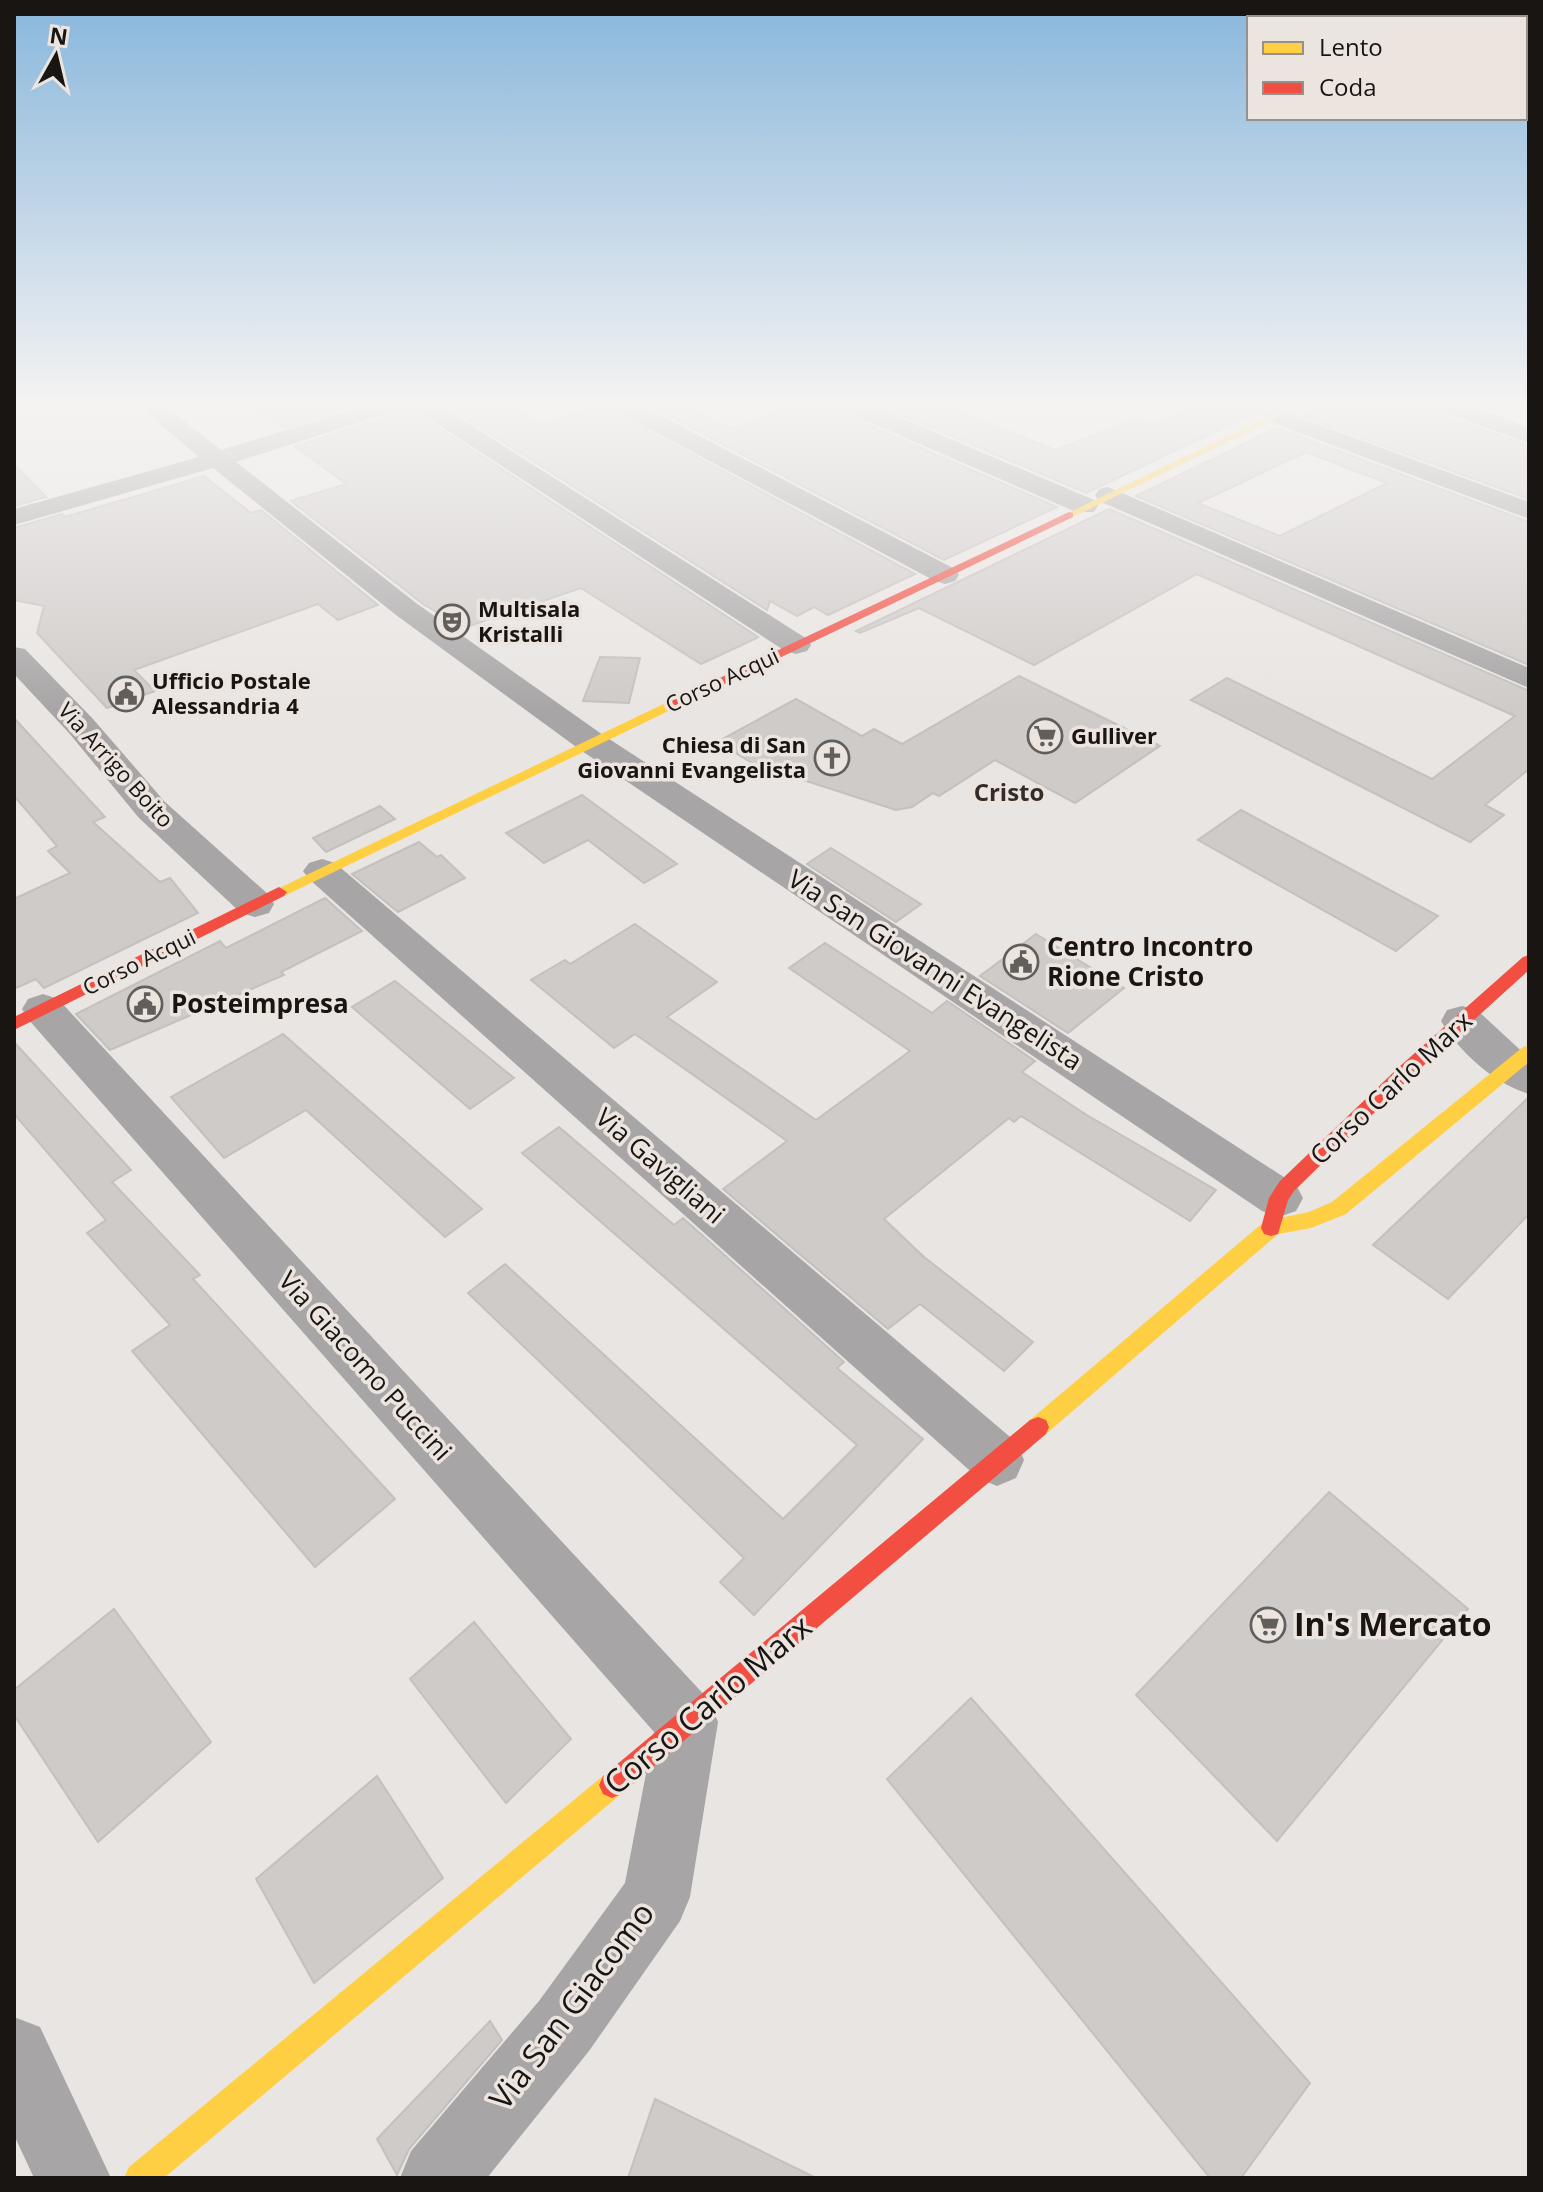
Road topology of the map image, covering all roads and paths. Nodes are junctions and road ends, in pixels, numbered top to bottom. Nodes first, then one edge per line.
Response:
1 (55, 505) edge
2 (277, 505) edge
3 (579, 505) edge
4 (812, 505) edge
5 (1087, 505) edge
6 (1106, 505) edge
7 (14, 517) edge
8 (945, 575) junction
9 (796, 645) junction
10 (14, 656) edge
11 (1529, 679) edge
12 (591, 742) junction
13 (322, 871) junction
14 (255, 904) junction
15 (1529, 961) edge
16 (29, 1016) edge
17 (1462, 1021) junction
18 (1524, 1060) edge
19 (1275, 1213) junction
20 (997, 1460) junction
21 (687, 1722) junction
22 (14, 2053) edge
23 (73, 2178) edge
24 (140, 2178) edge
25 (438, 2178) edge

1 - 7 street
2 - 12 street, Via San Giovanni Evangelista
3 - 9 street
4 - 8 street
5 - 8 street, Corso Acqui
6 - 11 street
8 - 9 street, Corso Acqui
9 - 12 street, Corso Acqui
10 - 14 street, Via Arrigo Boito
12 - 13 street, Corso Acqui
12 - 19 street, Via San Giovanni Evangelista
13 - 14 street, Corso Acqui
13 - 20 street, Via Gavigliani
14 - 16 street, Corso Acqui
15 - 17 street, Corso Carlo Marx
16 - 21 street, Via Giacomo Puccini
17 - 18 street
17 - 19 street, Corso Carlo Marx
18 - 19 street, Corso Carlo Marx
19 - 20 street, Corso Carlo Marx
20 - 21 street, Corso Carlo Marx
21 - 24 street, Corso Carlo Marx
21 - 25 street, Via San Giacomo
22 - 23 street

